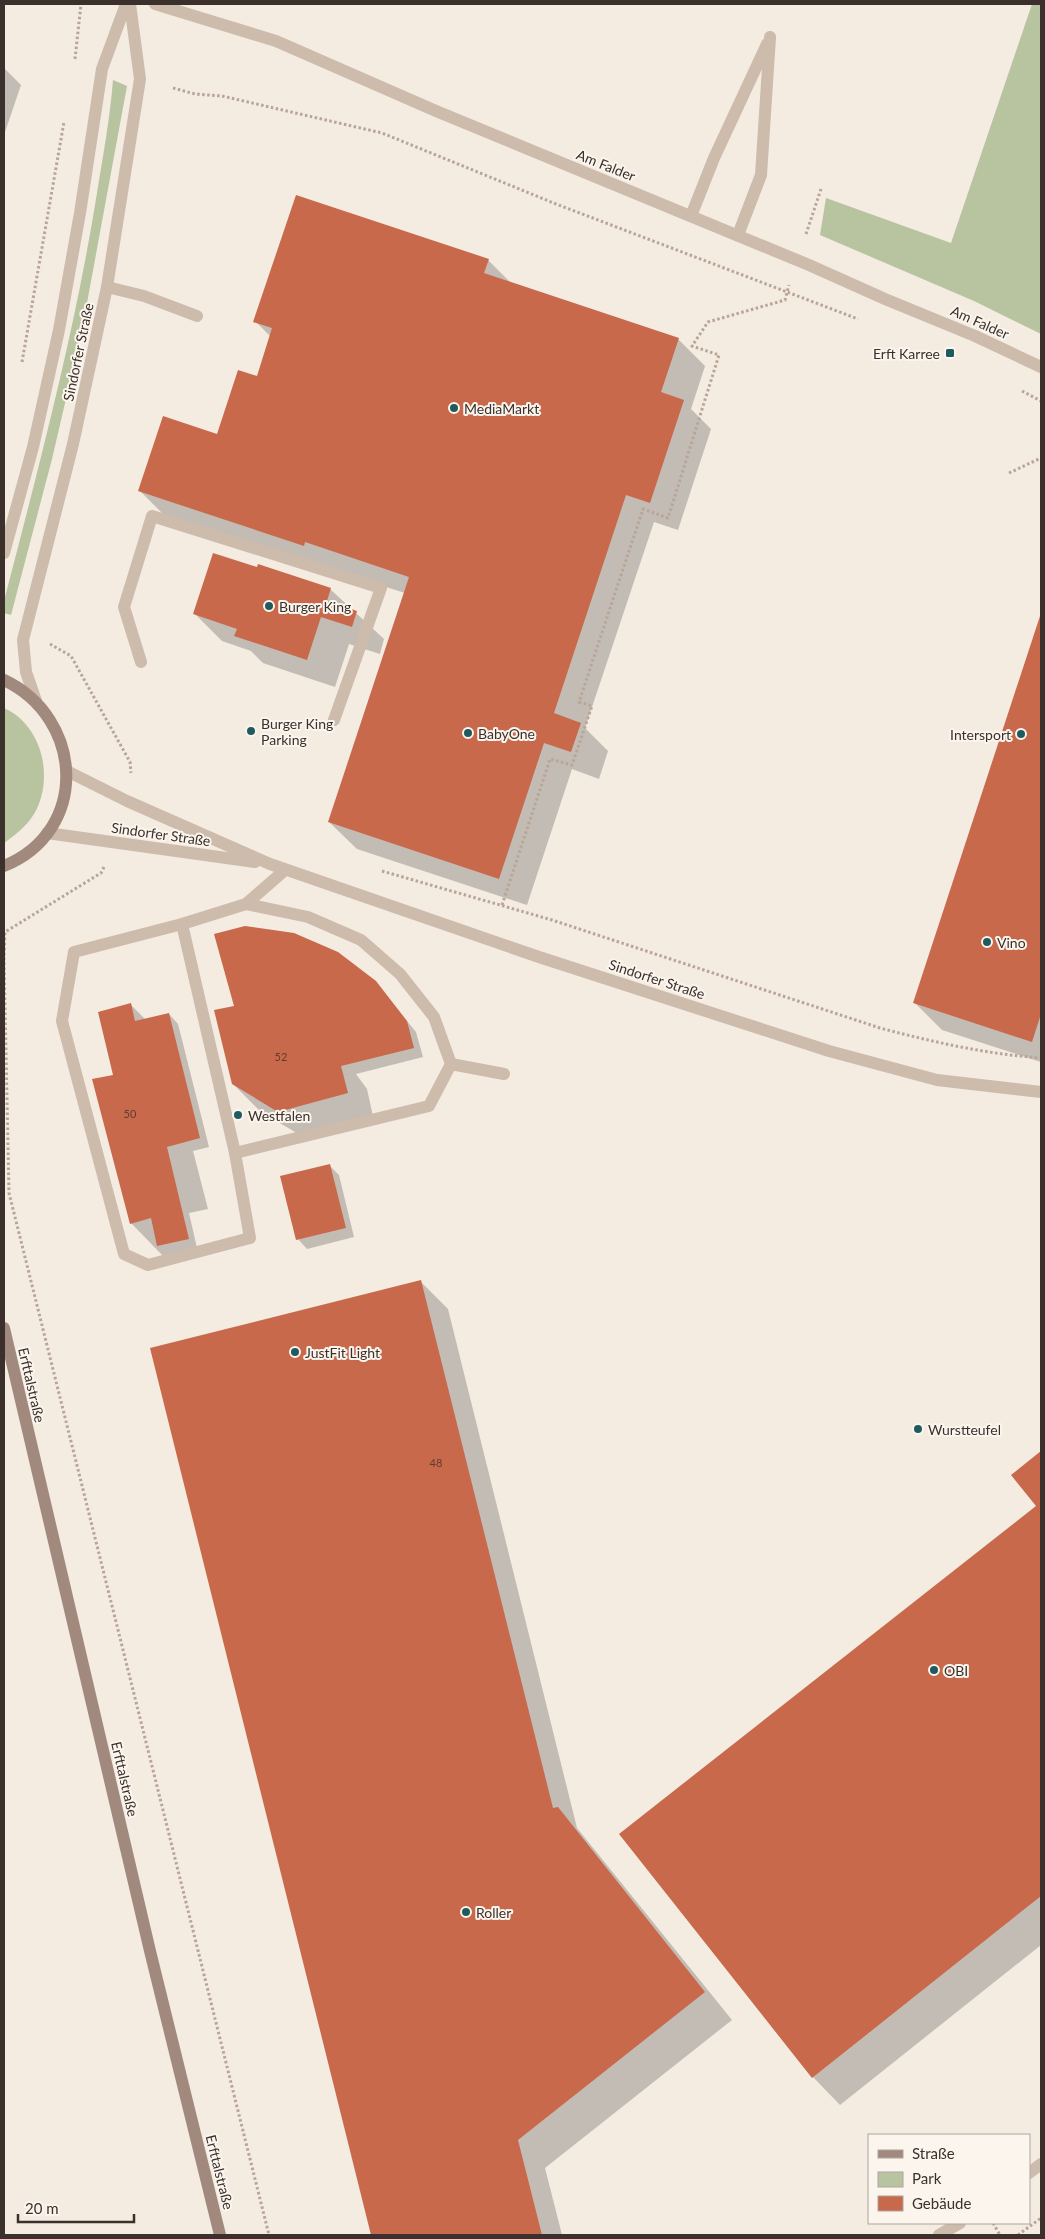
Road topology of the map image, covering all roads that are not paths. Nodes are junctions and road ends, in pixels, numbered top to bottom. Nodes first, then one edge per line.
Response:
1 (126, 4) edge
2 (130, 4) edge
3 (155, 4) edge
4 (691, 216) junction
5 (738, 235) junction
6 (107, 287) junction
7 (197, 316) dead end
8 (1041, 367) edge
9 (4, 553) edge
10 (141, 662) dead end
11 (4, 680) edge
12 (36, 701) junction
13 (334, 720) dead end
14 (67, 771) junction
15 (47, 833) junction
16 (270, 864) junction
17 (4, 866) edge
18 (285, 870) junction
19 (246, 904) junction
20 (182, 924) junction
21 (451, 1064) junction
22 (504, 1074) dead end
23 (1041, 1092) edge
24 (235, 1153) junction
25 (4, 1328) edge
26 (1041, 2164) edge
27 (1030, 2172) edge
28 (958, 2224) edge
29 (967, 2224) edge
30 (220, 2235) edge
31 (939, 2235) edge
32 (954, 2235) edge

1 - 9 street, Sindorfer Straße
2 - 6 street, Sindorfer Straße
3 - 4 street, Am Falder
4 - 5 street, Am Falder
4 - 5 street
5 - 8 street, Am Falder
6 - 7 street
6 - 12 street, Sindorfer Straße
10 - 13 street
11 - 12 main road
12 - 14 main road
14 - 15 main road
14 - 16 street, Sindorfer Straße
15 - 16 street, Sindorfer Straße
15 - 17 main road
16 - 18 street, Sindorfer Straße
18 - 19 street
18 - 23 street, Sindorfer Straße
19 - 20 street
19 - 21 street
20 - 24 street
20 - 24 street
21 - 22 street
21 - 24 street
25 - 30 main road, Erfttalstraße
26 - 27 street
28 - 31 street
29 - 32 street

